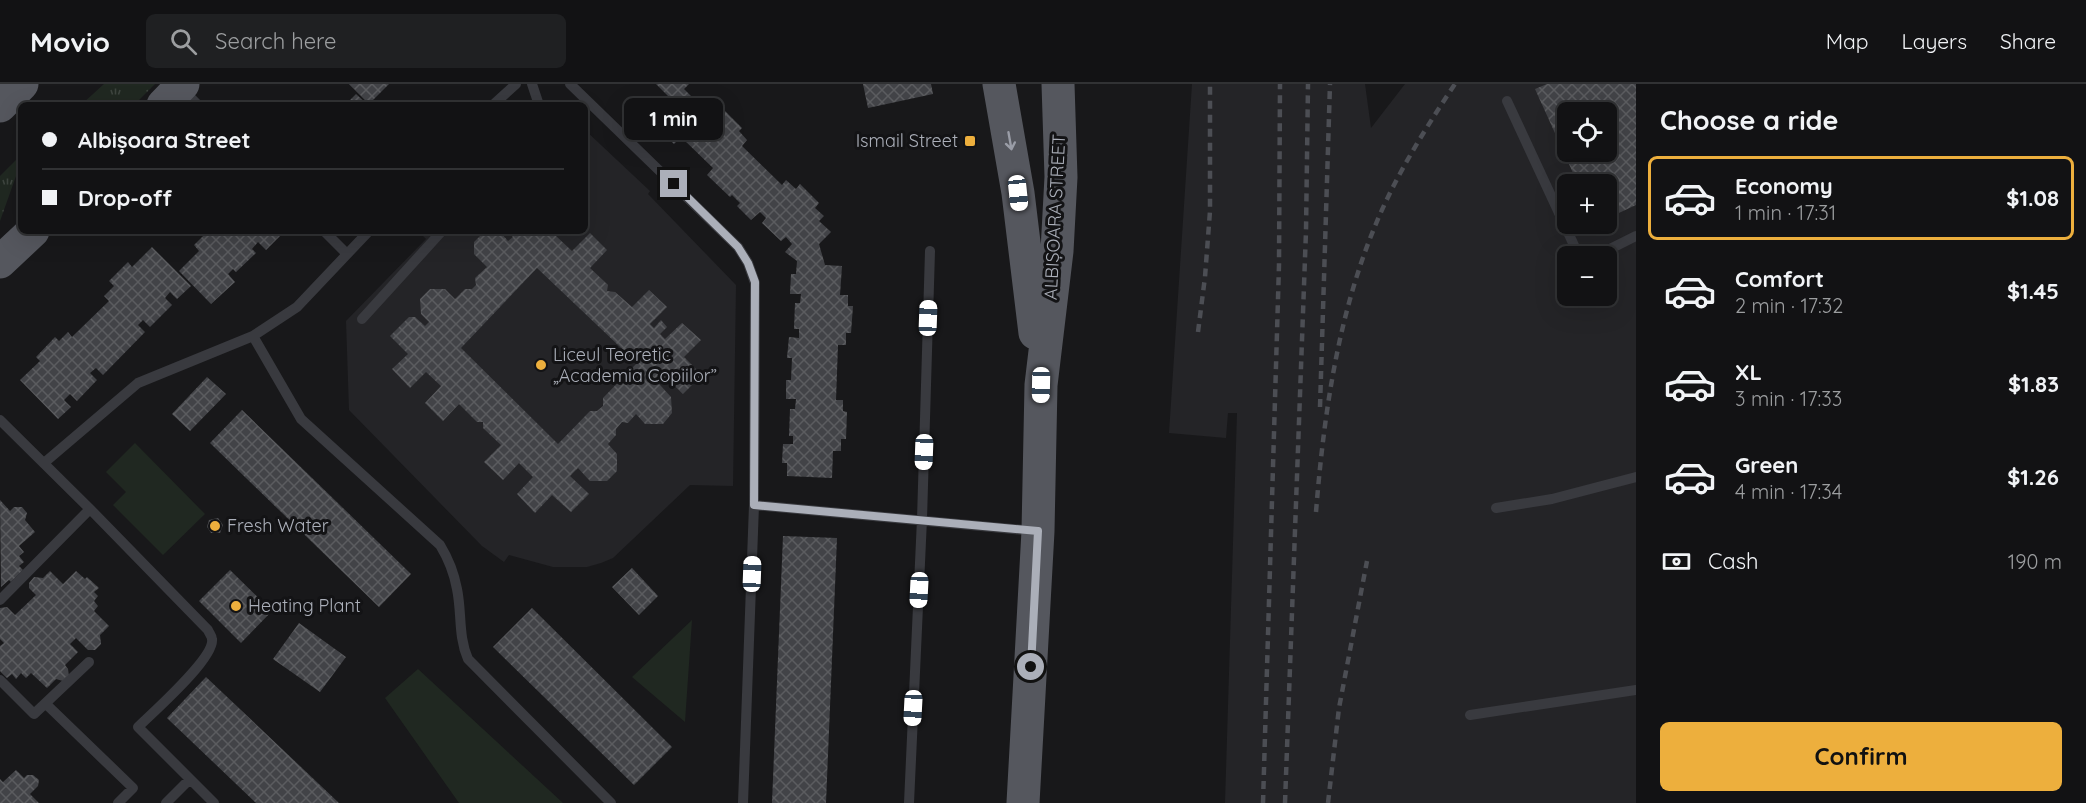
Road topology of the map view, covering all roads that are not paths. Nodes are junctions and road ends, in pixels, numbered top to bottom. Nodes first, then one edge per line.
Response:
1 (22, 84) edge
2 (516, 84) edge
3 (532, 84) edge
4 (570, 84) edge
5 (999, 84) edge
6 (1058, 84) edge
7 (1507, 101) dead end
8 (496, 102) edge
9 (538, 102) edge
10 (0, 106) edge
11 (30, 234) edge
12 (327, 234) edge
13 (366, 234) edge
14 (439, 234) edge
15 (1636, 236) edge
16 (1574, 246) edge
17 (1616, 246) edge
18 (930, 251) dead end
19 (347, 254) junction
20 (0, 262) edge
21 (362, 319) dead end
22 (253, 336) junction
23 (1041, 385) junction
24 (0, 420) edge
25 (44, 464) junction
26 (1636, 477) edge
27 (754, 505) junction
28 (1496, 508) dead end
29 (90, 509) junction
30 (922, 519) junction
31 (1038, 531) junction
32 (0, 600) edge
33 (89, 662) dead end
34 (0, 680) edge
35 (1636, 690) edge
36 (46, 704) junction
37 (1470, 715) dead end
38 (189, 780) junction
39 (118, 803) edge
40 (166, 803) edge
41 (214, 803) edge
42 (611, 803) edge
43 (743, 803) edge
44 (909, 803) edge
45 (1023, 803) edge

1 - 10 main road
2 - 8 lane
3 - 9 lane
4 - 27 lane
5 -> 23 main road, ALBIȘOARA STREET
6 - 23 main road, ALBIȘOARA STREET
7 - 16 lane
11 - 20 main road
12 - 19 lane
13 - 19 lane
14 - 21 lane
15 - 17 lane
18 - 30 lane
19 - 22 lane
22 - 25 lane
22 - 42 lane
23 - 31 main road, ALBIȘOARA STREET
24 - 25 lane
25 - 29 lane
26 - 28 lane
27 - 30 lane
27 - 43 lane
29 - 32 lane
29 - 38 lane
30 - 31 lane
30 - 44 lane
31 - 45 main road, ALBIȘOARA STREET
33 - 36 lane
34 - 36 lane
35 - 37 lane
36 - 39 lane
38 - 40 lane
38 - 41 lane

